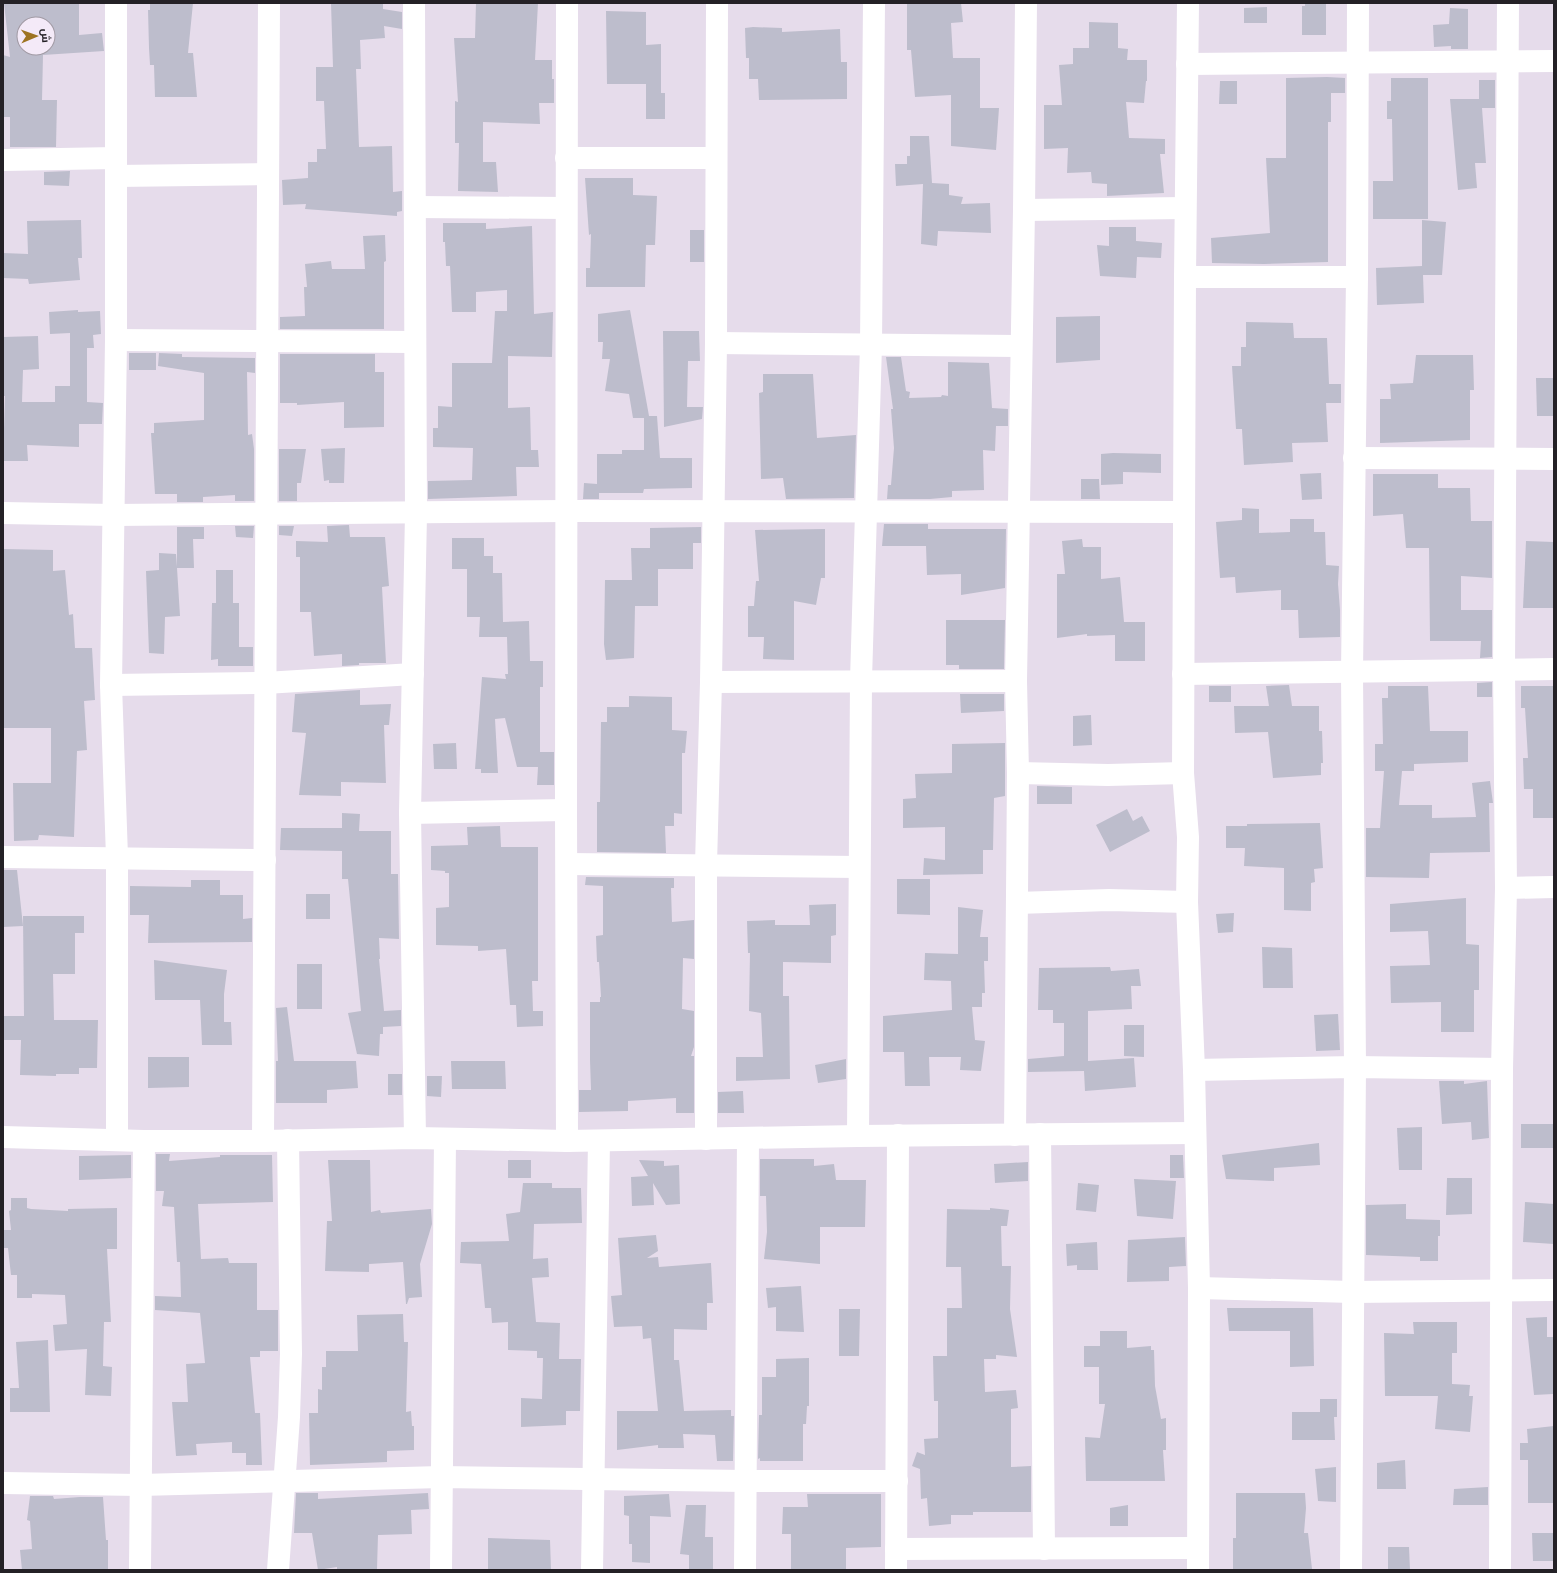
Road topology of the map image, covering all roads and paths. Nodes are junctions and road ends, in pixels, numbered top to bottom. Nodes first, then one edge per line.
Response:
1 (116, 3) edge
2 (269, 3) edge
3 (414, 3) edge
4 (568, 3) edge
5 (717, 3) edge
6 (874, 3) edge
7 (1026, 3) edge
8 (1188, 3) edge
9 (1358, 3) edge
10 (1508, 3) edge
11 (1508, 61) junction
12 (1554, 61) edge
13 (1358, 62) junction
14 (1187, 64) junction
15 (566, 158) junction
16 (716, 158) junction
17 (3, 160) edge
18 (116, 167) junction
19 (268, 174) junction
20 (416, 208) junction
21 (566, 208) junction
22 (1185, 208) junction
23 (1024, 210) junction
24 (1185, 277) junction
25 (1358, 277) junction
26 (116, 340) junction
27 (267, 341) junction
28 (415, 342) junction
29 (716, 343) junction
30 (871, 345) junction
31 (1021, 346) junction
32 (1354, 458) junction
33 (1554, 459) edge
34 (1505, 460) junction
35 (566, 511) junction
36 (866, 511) junction
37 (1019, 511) junction
38 (713, 512) junction
39 (1184, 512) junction
40 (3, 513) edge
41 (267, 513) junction
42 (416, 514) junction
43 (113, 515) junction
44 (1504, 669) junction
45 (1554, 669) edge
46 (1352, 672) junction
47 (413, 674) junction
48 (1183, 674) junction
49 (861, 680) junction
50 (1016, 681) junction
51 (712, 682) junction
52 (265, 683) junction
53 (111, 685) junction
54 (1018, 773) junction
55 (1183, 773) junction
56 (566, 810) junction
57 (410, 812) junction
58 (3, 857) edge
59 (117, 857) junction
60 (265, 860) junction
61 (567, 864) junction
62 (706, 864) junction
63 (859, 867) junction
64 (1554, 887) edge
65 (1506, 888) junction
66 (1187, 902) junction
67 (1017, 903) junction
68 (1355, 1068) junction
69 (1502, 1069) junction
70 (1194, 1070) junction
71 (1194, 1133) junction
72 (1040, 1134) junction
73 (898, 1135) junction
74 (1015, 1135) junction
75 (858, 1136) junction
76 (3, 1137) edge
77 (415, 1138) junction
78 (748, 1138) junction
79 (445, 1139) junction
80 (706, 1139) junction
81 (117, 1140) junction
82 (288, 1140) junction
83 (144, 1141) junction
84 (263, 1141) junction
85 (567, 1141) junction
86 (600, 1141) junction
87 (1199, 1288) junction
88 (1502, 1290) junction
89 (1554, 1290) edge
90 (1352, 1292) junction
91 (441, 1477) junction
92 (592, 1478) junction
93 (284, 1480) junction
94 (897, 1480) junction
95 (746, 1481) junction
96 (3, 1483) edge
97 (140, 1485) junction
98 (1198, 1548) junction
99 (1044, 1549) junction
100 (896, 1560) edge
101 (140, 1570) edge
102 (278, 1570) edge
103 (441, 1570) edge
104 (592, 1570) edge
105 (745, 1570) edge
106 (1198, 1570) edge
107 (1351, 1570) edge
108 (1500, 1570) edge

1 - 18 street
2 - 19 street
3 - 20 street
4 - 15 street
5 - 16 street
6 - 30 street
7 - 23 street
8 - 14 street
9 - 13 street
10 - 11 street
11 - 12 street
11 - 13 street
11 - 34 street
13 - 14 street
13 - 25 street
14 - 22 street
15 - 16 street
15 - 21 street
16 - 29 street
17 - 18 street
18 - 19 street
18 - 26 street
19 - 27 street
20 - 21 street
20 - 28 street
21 - 35 street
22 - 23 street
22 - 24 street
23 - 31 street
24 - 25 street
24 - 39 street
25 - 32 street
26 - 27 street
26 - 43 street
27 - 28 street
27 - 41 street
28 - 42 street
29 - 30 street
29 - 38 street
30 - 31 street
30 - 36 street
31 - 37 street
32 - 34 street
32 - 46 street
33 - 34 street
34 - 44 street
35 - 38 street
35 - 42 street
35 - 56 street
36 - 37 street
36 - 38 street
36 - 49 street
37 - 39 street
37 - 50 street
38 - 51 street
39 - 48 street
40 - 43 street
41 - 42 street
41 - 43 street
41 - 52 street
42 - 47 street
43 - 53 street
44 - 45 street
44 - 46 street
44 - 65 street
46 - 48 street
46 - 68 street
47 - 52 street
47 - 57 street
48 - 55 street
49 - 50 street
49 - 51 street
49 - 63 street
50 - 54 street
51 - 62 street
52 - 53 street
52 - 60 street
53 - 59 street
54 - 55 street
54 - 67 street
55 - 66 street
56 - 57 street
56 - 61 street
57 - 77 street
58 - 59 street
59 - 60 street
59 - 81 street
60 - 84 street
61 - 62 street
61 - 85 street
62 - 63 street
62 - 80 street
63 - 75 street
64 - 65 street
65 - 69 street
66 - 67 street
66 - 70 street
67 - 74 street
68 - 69 street
68 - 70 street
68 - 90 street
69 - 88 street
70 - 71 street
71 - 72 street
71 - 87 street
72 - 74 street
72 - 99 street
73 - 74 street
73 - 75 street
73 - 94 street
75 - 78 street
76 - 81 street
77 - 79 street
77 - 82 street
78 - 80 street
78 - 95 street
79 - 85 street
79 - 91 street
80 - 86 street
81 - 83 street
82 - 84 street
82 - 93 street
83 - 84 street
83 - 97 street
85 - 86 street
86 - 92 street
87 - 90 street
87 - 98 street
88 - 89 street
88 - 90 street
88 - 108 street
90 - 107 street
91 - 92 street
91 - 93 street
91 - 103 street
92 - 95 street
92 - 104 street
93 - 97 street
93 - 102 street
94 - 95 street
94 - 100 street
95 - 105 street
96 - 97 street
97 - 101 street
98 - 99 street
98 - 106 street
99 - 100 street

